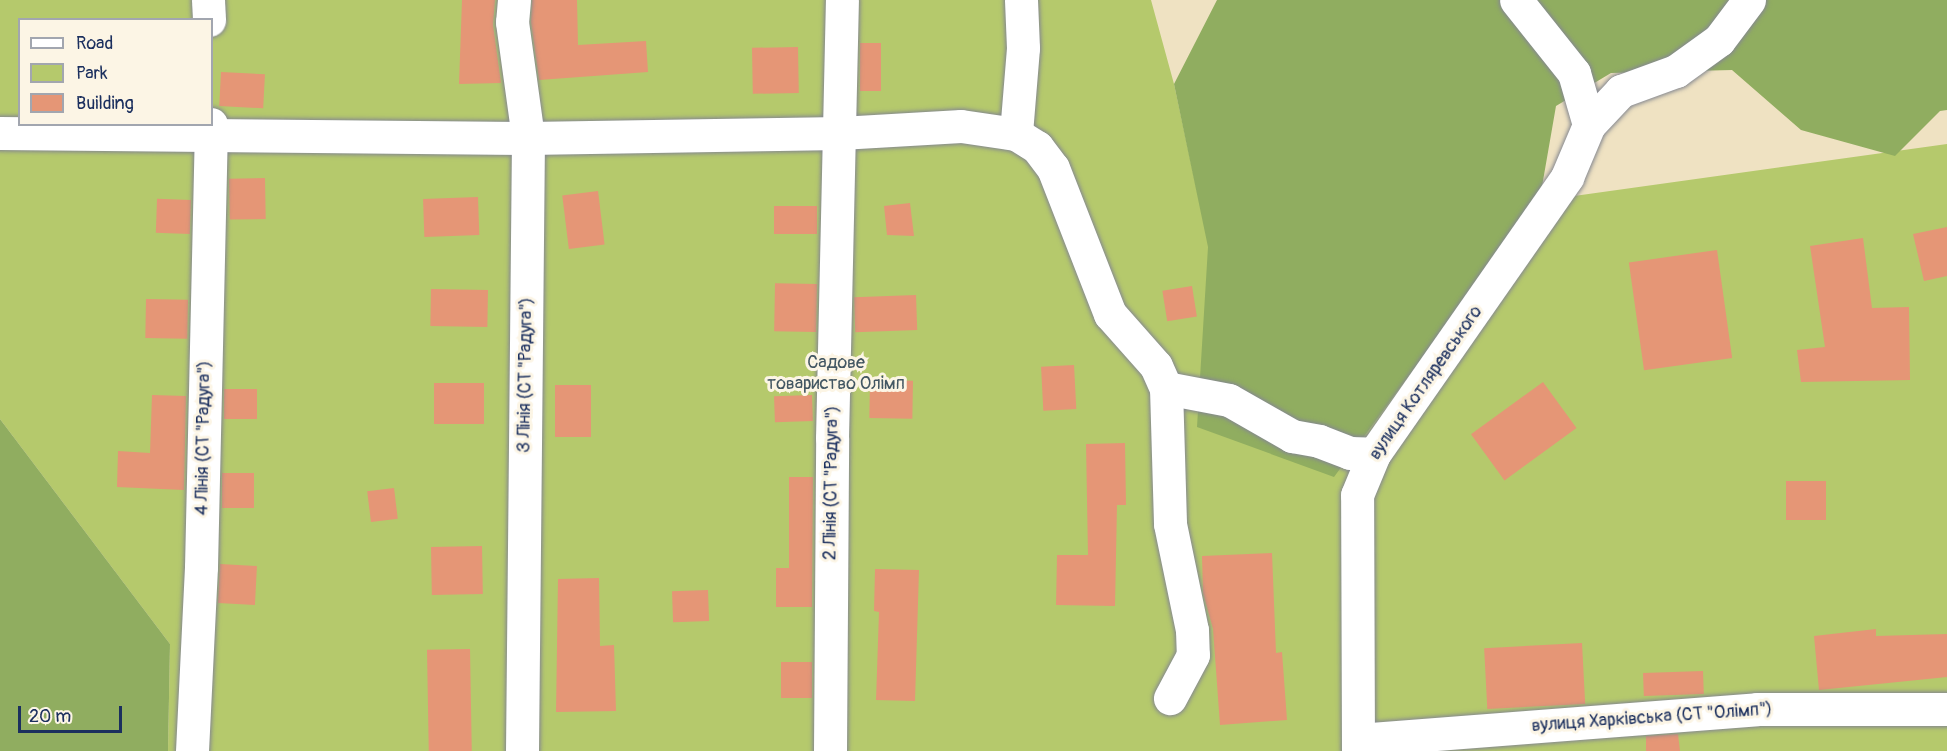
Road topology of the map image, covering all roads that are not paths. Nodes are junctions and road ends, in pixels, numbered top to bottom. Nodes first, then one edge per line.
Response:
1 (208, 0) edge
2 (514, 0) edge
3 (842, 0) edge
4 (1021, 0) edge
5 (1516, 0) edge
6 (1749, 0) edge
7 (209, 18) edge
8 (1589, 125) junction
9 (211, 131) edge
10 (0, 133) edge
11 (840, 133) junction
12 (1016, 134) junction
13 (528, 138) junction
14 (1166, 388) junction
15 (1374, 454) junction
16 (1170, 698) dead end
17 (1947, 710) edge
18 (1358, 746) edge
19 (192, 751) edge
20 (522, 751) edge
21 (830, 751) edge

1 - 7 street
2 - 13 street, З Лінія (СТ "Радуга")
3 - 11 street, 2 Лінія (СТ "Радуга")
4 - 12 street
5 - 8 street
6 - 8 street, вулиця Котляревського
8 - 15 street, вулиця Котляревського
9 - 10 street
9 - 13 street
9 - 19 street, 4 Лінія (СТ "Радуга")
11 - 12 street
11 - 13 street
11 - 21 street, 2 Лінія (СТ "Радуга")
12 - 14 street
13 - 20 street, З Лінія (СТ "Радуга")
14 - 15 street
14 - 16 street
15 - 18 street, вулиця Котляревського
17 - 18 street, вулиця Харківська (СТ "Олімп")

